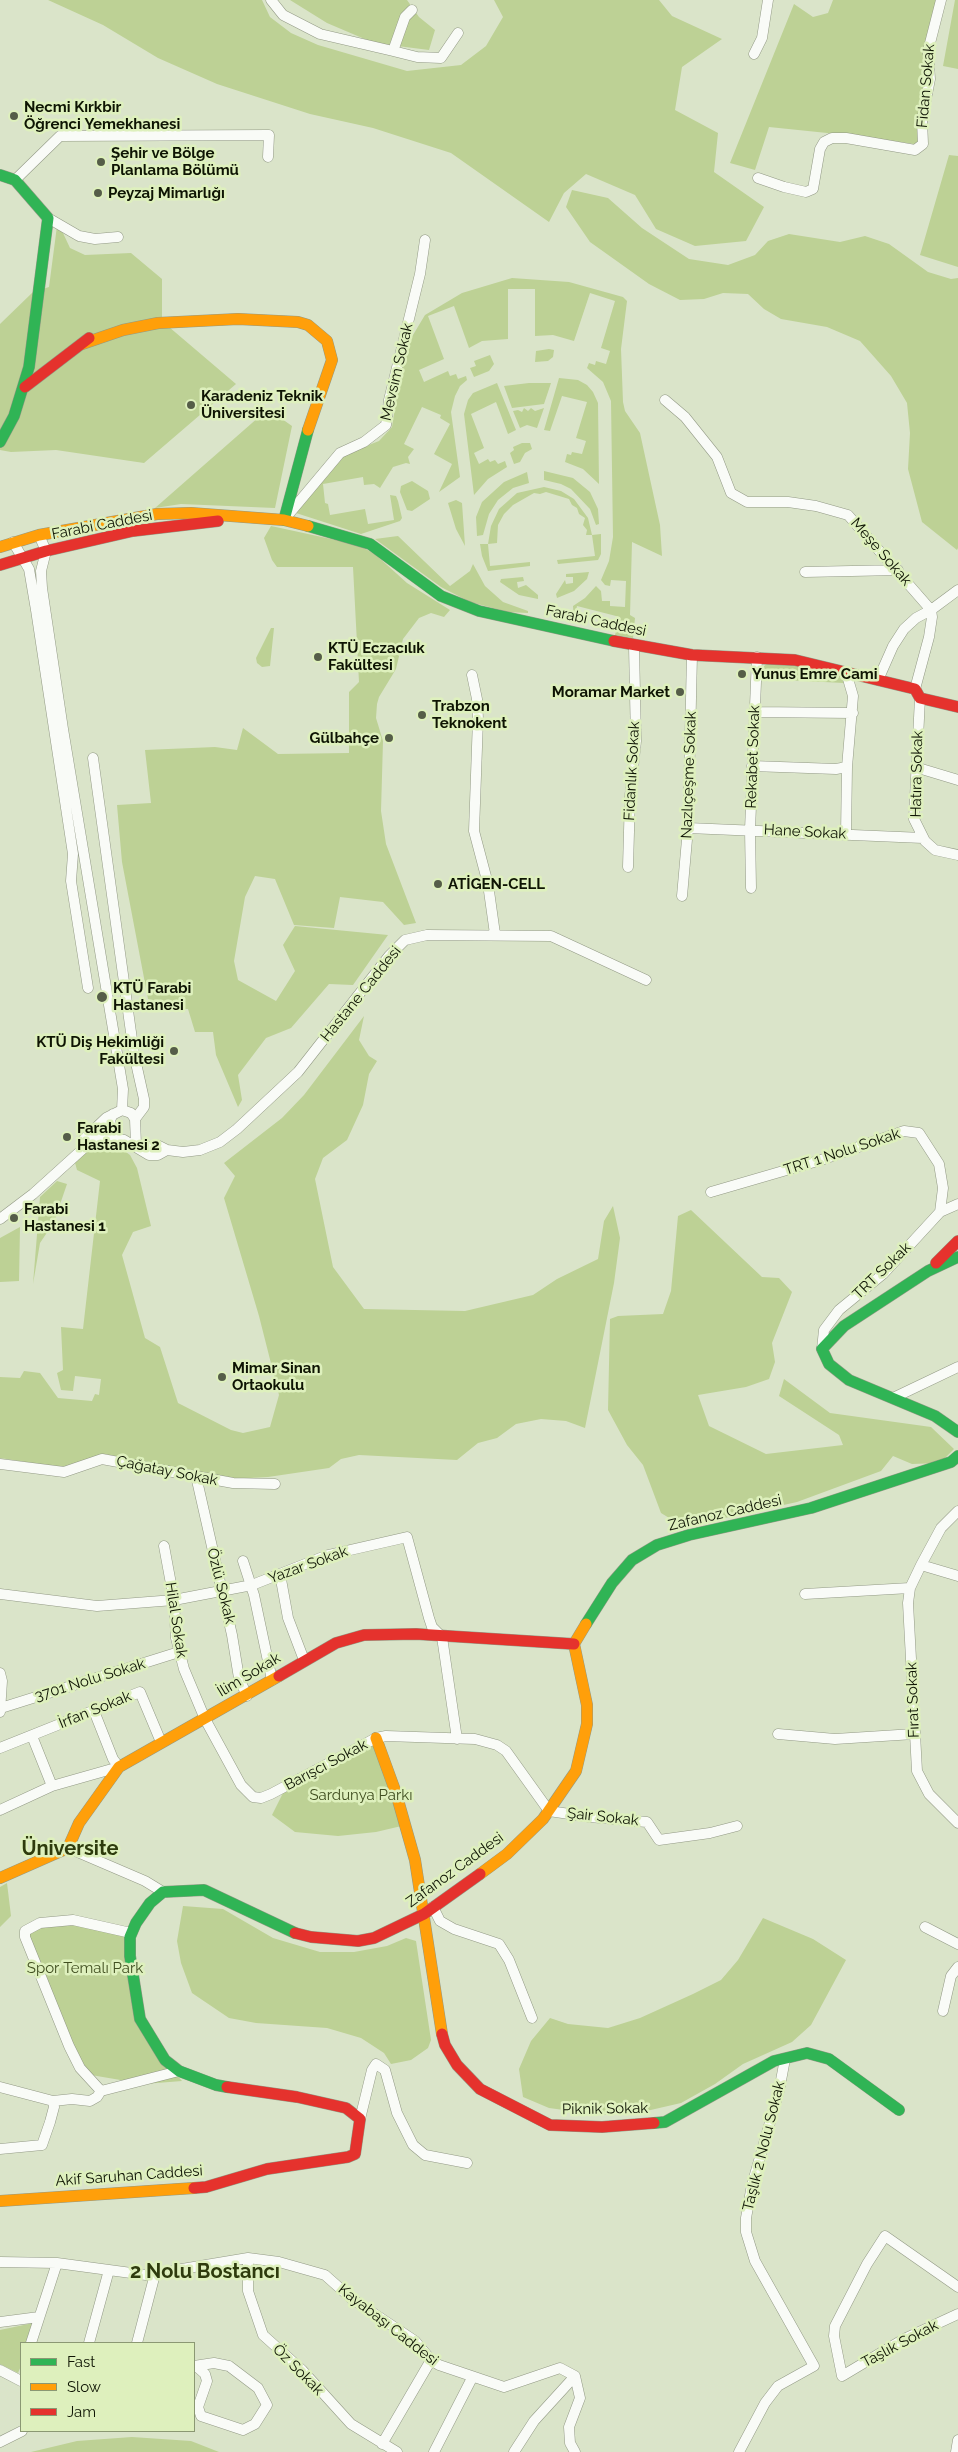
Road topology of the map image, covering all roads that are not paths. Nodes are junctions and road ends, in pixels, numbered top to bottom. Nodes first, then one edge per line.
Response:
1 (271, 0) edge
2 (768, 0) edge
3 (941, 0) edge
4 (412, 10) dead end
5 (458, 33) dead end
6 (393, 52) junction
7 (754, 54) dead end
8 (268, 157) dead end
9 (0, 175) edge
10 (758, 178) dead end
11 (15, 180) junction
12 (48, 218) junction
13 (118, 237) dead end
14 (425, 240) dead end
15 (25, 387) junction
16 (665, 400) dead end
17 (0, 442) edge
18 (242, 518) junction
19 (284, 520) junction
20 (39, 535) junction
21 (13, 542) junction
22 (0, 548) edge
23 (46, 551) junction
24 (24, 558) junction
25 (0, 565) edge
26 (898, 570) junction
27 (805, 572) dead end
28 (958, 590) edge
29 (930, 610) junction
30 (634, 646) junction
31 (692, 655) junction
32 (757, 657) junction
33 (846, 672) junction
34 (472, 675) dead end
35 (878, 680) junction
36 (917, 693) junction
37 (958, 707) edge
38 (754, 712) junction
39 (853, 712) junction
40 (93, 758) dead end
41 (752, 766) junction
42 (847, 767) junction
43 (915, 767) junction
44 (958, 780) edge
45 (688, 828) junction
46 (750, 830) junction
47 (846, 834) junction
48 (923, 838) junction
49 (958, 855) edge
50 (628, 867) dead end
51 (750, 888) dead end
52 (682, 896) dead end
53 (495, 934) junction
54 (646, 980) dead end
55 (88, 988) dead end
56 (117, 1112) junction
57 (135, 1118) junction
58 (134, 1133) junction
59 (121, 1139) junction
60 (139, 1147) junction
61 (711, 1192) dead end
62 (958, 1204) edge
63 (0, 1210) edge
64 (940, 1212) junction
65 (0, 1219) edge
66 (958, 1241) edge
67 (958, 1257) edge
68 (928, 1271) junction
69 (822, 1350) junction
70 (958, 1367) edge
71 (892, 1398) junction
72 (958, 1432) edge
73 (958, 1456) edge
74 (0, 1464) edge
75 (196, 1476) junction
76 (276, 1484) dead end
77 (958, 1511) edge
78 (164, 1546) dead end
79 (244, 1561) dead end
80 (920, 1565) junction
81 (280, 1574) junction
82 (958, 1576) edge
83 (252, 1585) junction
84 (910, 1588) junction
85 (222, 1590) junction
86 (0, 1594) edge
87 (805, 1594) dead end
88 (174, 1600) junction
89 (442, 1637) junction
90 (574, 1644) junction
91 (180, 1652) junction
92 (304, 1660) junction
93 (0, 1673) edge
94 (272, 1680) junction
95 (247, 1696) junction
96 (0, 1710) edge
97 (94, 1711) junction
98 (205, 1720) junction
99 (778, 1734) dead end
100 (914, 1734) junction
101 (32, 1736) junction
102 (376, 1738) junction
103 (457, 1739) junction
104 (161, 1742) junction
105 (0, 1748) edge
106 (119, 1767) junction
107 (52, 1786) junction
108 (0, 1810) edge
109 (549, 1811) junction
110 (958, 1824) edge
111 (737, 1826) dead end
112 (68, 1848) junction
113 (0, 1878) edge
114 (163, 1892) junction
115 (433, 1907) junction
116 (424, 1914) junction
117 (925, 1927) dead end
118 (132, 1933) junction
119 (958, 1944) edge
120 (958, 1967) edge
121 (943, 2011) dead end
122 (532, 2018) dead end
123 (785, 2058) junction
124 (179, 2071) junction
125 (0, 2087) edge
126 (101, 2091) junction
127 (53, 2101) junction
128 (898, 2110) dead end
129 (360, 2119) junction
130 (0, 2149) edge
131 (467, 2163) dead end
132 (0, 2201) edge
133 (248, 2258) junction
134 (0, 2262) edge
135 (57, 2263) junction
136 (109, 2270) junction
137 (154, 2274) junction
138 (958, 2287) edge
139 (958, 2314) edge
140 (39, 2318) junction
141 (0, 2322) edge
142 (31, 2342) edge
143 (88, 2342) edge
144 (137, 2342) edge
145 (431, 2360) junction
146 (195, 2366) edge
147 (0, 2370) edge
148 (575, 2376) junction
149 (472, 2378) junction
150 (20, 2380) edge
151 (20, 2432) edge
152 (958, 2440) edge
153 (0, 2442) edge
154 (382, 2444) junction
155 (397, 2452) edge
156 (434, 2452) edge
157 (514, 2452) edge
158 (575, 2452) edge
159 (739, 2452) edge
160 (956, 2452) edge

1 - 6 street
2 - 7 street
3 - 10 street, Fidan Sokak
4 - 6 street
5 - 6 street
8 - 11 street
9 - 11 street
11 - 12 street
12 - 13 street
12 - 15 street
14 - 19 street, Mevsim Sokak
15 - 17 street
15 - 19 street
16 - 26 street, Meşe Sokak
18 - 19 street, Farabi Caddesi
18 - 20 street, Farabi Caddesi
18 - 23 street, Farabi Caddesi
19 - 30 street, Farabi Caddesi
20 - 21 street, Farabi Caddesi
20 - 23 street
21 - 22 street, Farabi Caddesi
21 - 24 street
23 - 24 street, Farabi Caddesi
23 - 56 street
24 - 25 street, Farabi Caddesi
24 - 55 street
26 - 27 street
26 - 29 street, Meşe Sokak
28 - 29 street
29 - 35 street
29 - 36 street, Hatıra Sokak
30 - 31 street, Farabi Caddesi
30 - 50 street, Fidanlık Sokak
31 - 32 street, Farabi Caddesi
31 - 45 street, Nazlıçeşme Sokak
32 - 33 street, Farabi Caddesi
32 - 38 street, Rekabet Sokak
33 - 35 street, Farabi Caddesi
33 - 39 street
34 - 53 street
35 - 36 street, Farabi Caddesi
36 - 37 street, Farabi Caddesi
36 - 43 street, Hatıra Sokak
38 - 39 street
38 - 41 street, Rekabet Sokak
39 - 42 street
40 - 57 street
41 - 42 street
41 - 46 street, Rekabet Sokak
42 - 47 street
43 - 44 street
43 - 48 street, Hatıra Sokak
45 - 46 street, Hane Sokak
45 - 52 street, Nazlıçeşme Sokak
46 - 47 street, Hane Sokak
46 - 51 street, Rekabet Sokak
47 - 48 street, Hane Sokak
48 - 49 street, Hatıra Sokak
53 - 54 street, Hastane Caddesi
53 - 60 street, Hastane Caddesi
56 - 57 street
56 - 59 street
56 - 63 street
57 - 58 street
58 - 59 street
58 - 60 street
59 - 60 street, Hastane Caddesi
59 - 65 street, Hastane Caddesi
61 - 64 street, TRT 1 Nolu Sokak
62 - 64 street, TRT Sokak
64 - 69 street, TRT Sokak
66 - 68 street
67 - 68 street
68 - 69 street
69 - 71 street
70 - 71 street
71 - 72 street
73 - 90 street, Zafanoz Caddesi
74 - 75 street, Çağatay Sokak
75 - 76 street, Çağatay Sokak
75 - 85 street, Özlü Sokak
77 - 80 street, Fırat Sokak
78 - 88 street, Hilal Sokak
79 - 83 street
80 - 82 street
80 - 84 street, Fırat Sokak
81 - 83 street, Yazar Sokak
81 - 89 street, Yazar Sokak
81 - 92 street
83 - 85 street, Yazar Sokak
83 - 94 street
84 - 87 street
84 - 100 street, Fırat Sokak
85 - 88 street, Yazar Sokak
85 - 95 street, Özlü Sokak
86 - 88 street, Yazar Sokak
88 - 91 street, Hilal Sokak
89 - 90 street, İlim Sokak
89 - 92 street, İlim Sokak
89 - 103 street, Yazar Sokak
90 - 109 street, Zafanoz Caddesi
91 - 96 street, 3701 Nolu Sokak
91 - 98 street, Hilal Sokak
92 - 94 street, İlim Sokak
93 - 96 street
94 - 95 street, İlim Sokak
95 - 98 street, İlim Sokak
97 - 101 street, İrfan Sokak
97 - 104 street, İrfan Sokak
97 - 106 street
98 - 102 street, Barışcı Sokak
98 - 104 street, İlim Sokak
99 - 100 street
100 - 110 street, Fırat Sokak
101 - 105 street, İrfan Sokak
101 - 107 street
102 - 103 street, Barışcı Sokak
102 - 116 street, Piknik Sokak
103 - 109 street, Barışcı Sokak
104 - 106 street, İlim Sokak
106 - 107 street
106 - 112 street, İlim Sokak
107 - 108 street
109 - 111 street, Şair Sokak
109 - 115 street, Zafanoz Caddesi
112 - 113 street
112 - 114 street
114 - 116 street, Zafanoz Caddesi
114 - 118 street
115 - 116 street, Zafanoz Caddesi
115 - 122 street
116 - 123 street, Piknik Sokak
117 - 119 street
118 - 124 street
118 - 126 street
120 - 121 street
123 - 128 street, Piknik Sokak
123 - 159 street, Taşlık 2 Nolu Sokak
124 - 126 street
124 - 129 street
125 - 127 street
126 - 127 street
127 - 130 street
129 - 131 street
129 - 132 street, Akif Saruhan Caddesi
133 - 137 street, Kayabaşı Caddesi
133 - 145 street, Kayabaşı Caddesi
133 - 154 street, Öz Sokak
134 - 135 street, Kayabaşı Caddesi
135 - 136 street, Kayabaşı Caddesi
135 - 140 street
136 - 137 street, Kayabaşı Caddesi
136 - 143 street
137 - 144 street
138 - 139 street, Taşlık Sokak
140 - 141 street
140 - 142 street
145 - 149 street, Kayabaşı Caddesi
145 - 154 street
146 - 146 street
147 - 150 street
148 - 149 street, Kayabaşı Caddesi
148 - 157 street
148 - 158 street
149 - 156 street
151 - 153 street
152 - 160 street
154 - 155 street, Öz Sokak

